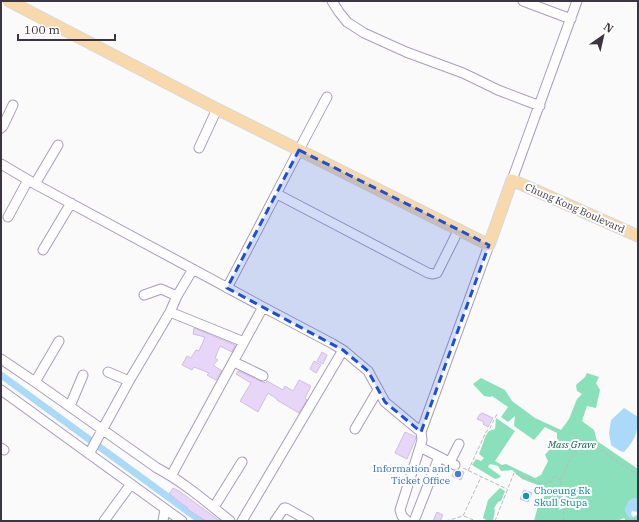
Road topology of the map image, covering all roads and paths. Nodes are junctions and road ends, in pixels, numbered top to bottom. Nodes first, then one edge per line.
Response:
1 (9, 1) edge
2 (332, 1) edge
3 (523, 1) edge
4 (577, 1) edge
5 (571, 19) junction
6 (327, 97) dead end
7 (13, 105) dead end
8 (540, 106) junction
9 (217, 109) junction
10 (1, 128) edge
11 (58, 145) dead end
12 (199, 148) dead end
13 (299, 150) junction
14 (1, 164) edge
15 (512, 180) junction
16 (32, 182) junction
17 (277, 194) junction
18 (71, 203) junction
19 (8, 217) dead end
20 (459, 229) junction
21 (638, 236) edge
22 (489, 245) junction
23 (43, 250) dead end
24 (193, 269) junction
25 (227, 288) junction
26 (144, 295) dead end
27 (178, 296) junction
28 (263, 307) junction
29 (170, 312) junction
30 (58, 341) dead end
31 (244, 342) junction
32 (343, 350) junction
33 (1, 359) edge
34 (234, 362) junction
35 (108, 372) dead end
36 (84, 376) dead end
37 (263, 376) dead end
38 (129, 381) junction
39 (36, 382) junction
40 (1, 390) edge
41 (378, 390) junction
42 (70, 406) junction
43 (497, 414) dead end
44 (355, 429) dead end
45 (420, 432) junction
46 (101, 433) junction
47 (459, 444) dead end
48 (420, 447) junction
49 (91, 451) junction
50 (439, 457) junction
51 (242, 462) dead end
52 (453, 464) junction
53 (468, 471) junction
54 (638, 475) edge
55 (171, 476) junction
56 (481, 477) junction
57 (561, 480) junction
58 (131, 484) junction
59 (507, 489) junction
60 (214, 507) junction
61 (165, 509) junction
62 (463, 516) junction
63 (454, 518) junction
64 (104, 521) edge
65 (163, 521) edge
66 (182, 521) edge
67 (230, 521) edge
68 (242, 521) edge
69 (275, 521) edge
70 (308, 521) edge
71 (407, 521) edge
72 (414, 521) edge
73 (446, 521) edge
74 (456, 521) edge
75 (476, 521) edge
76 (495, 521) edge
77 (564, 521) edge

1 - 9 main road
2 - 8 street
3 - 5 street
4 - 5 street
5 - 8 street
6 - 13 street
7 - 10 street
8 - 15 street
9 - 12 street
9 - 13 main road
11 - 16 street
13 - 17 street
13 - 20 main road
14 - 16 street
15 - 21 main road, Chung Kong Boulevard
15 - 22 main road
16 - 18 street
16 - 19 street
17 - 20 street
17 - 25 street
18 - 23 street
18 - 24 street
20 - 22 main road
22 - 45 street
24 - 25 street
24 - 27 street
25 - 28 street
26 - 27 street
27 - 29 street
28 - 31 street
28 - 32 street
29 - 31 street
29 - 38 street
30 - 39 street
31 - 34 street
32 - 41 street
32 - 68 street
33 - 39 street
34 - 37 street
34 - 55 street
35 - 38 street
36 - 42 street
38 - 46 street
39 - 42 street
40 - 49 street
41 - 44 street
41 - 45 street
42 - 46 street
43 - 53 path
45 - 48 street
46 - 49 street
46 - 55 street
47 - 52 street
48 - 50 street
48 - 71 street
49 - 58 street
50 - 52 street
50 - 72 street
51 - 60 street
52 - 53 path
53 - 56 path
54 - 57 path
55 - 60 street
56 - 59 path
56 - 62 path
57 - 59 path
57 - 77 path
58 - 61 street
58 - 64 street
59 - 76 path
60 - 67 street
61 - 65 street
61 - 66 street
62 - 63 path
62 - 75 path
63 - 73 path
63 - 74 path
69 - 70 street

